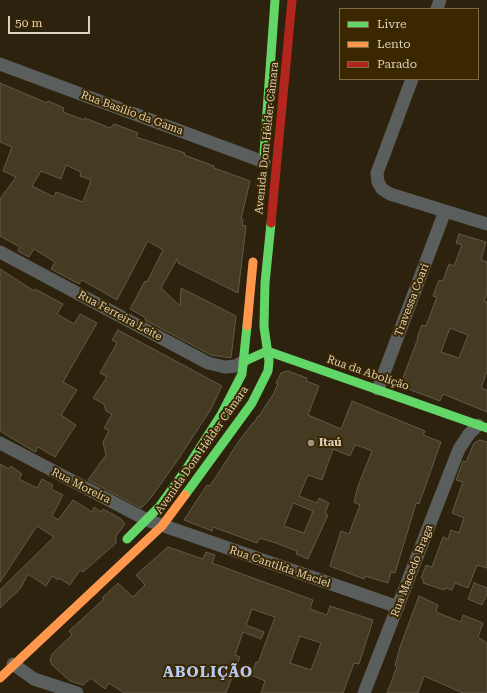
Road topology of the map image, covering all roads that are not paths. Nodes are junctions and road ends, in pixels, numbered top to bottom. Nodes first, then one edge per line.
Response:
1 (275, 0) edge
2 (292, 0) edge
3 (0, 64) edge
4 (412, 80) edge
5 (263, 168) joint
6 (445, 211) junction
7 (487, 224) edge
8 (254, 249) dead end
9 (0, 252) edge
10 (267, 351) junction
11 (243, 362) junction
12 (378, 389) junction
13 (454, 416) junction
14 (483, 426) edge
15 (0, 443) edge
16 (459, 449) junction
17 (147, 520) junction
18 (162, 526) junction
19 (120, 546) dead end
20 (398, 607) junction
21 (13, 664) junction
22 (0, 678) edge
23 (77, 693) edge
24 (364, 693) edge

1 - 5 main road, Avenida Dom Hélder Câmara
2 - 10 main road, Avenida Dom Hélder Câmara
3 - 5 street, Rua Basílio da Gama
4 - 6 street
6 - 7 street
6 - 12 street, Travessa Coari
8 - 11 main road, Avenida Dom Hélder Câmara
9 - 11 street, Rua Ferreira Leite
10 - 11 main road
10 - 12 main road, Rua da Abolição
10 - 18 main road, Avenida Dom Hélder Câmara
11 - 17 main road, Avenida Dom Hélder Câmara
12 - 13 main road, Rua da Abolição
13 - 14 main road, Rua da Abolição
13 - 16 street, Rua Macedo Braga
14 - 16 street, Rua Macedo Braga
15 - 17 street, Rua Moreira
16 - 20 street, Rua Macedo Braga
17 - 18 street, Rua Moreira
17 - 19 main road, Avenida Dom Hélder Câmara
18 - 20 street, Rua Cantilda Maciel
18 - 21 main road, Avenida Dom Hélder Câmara
20 - 24 street, Rua Macedo Braga
21 - 22 main road, Avenida Dom Hélder Câmara
21 - 23 street

